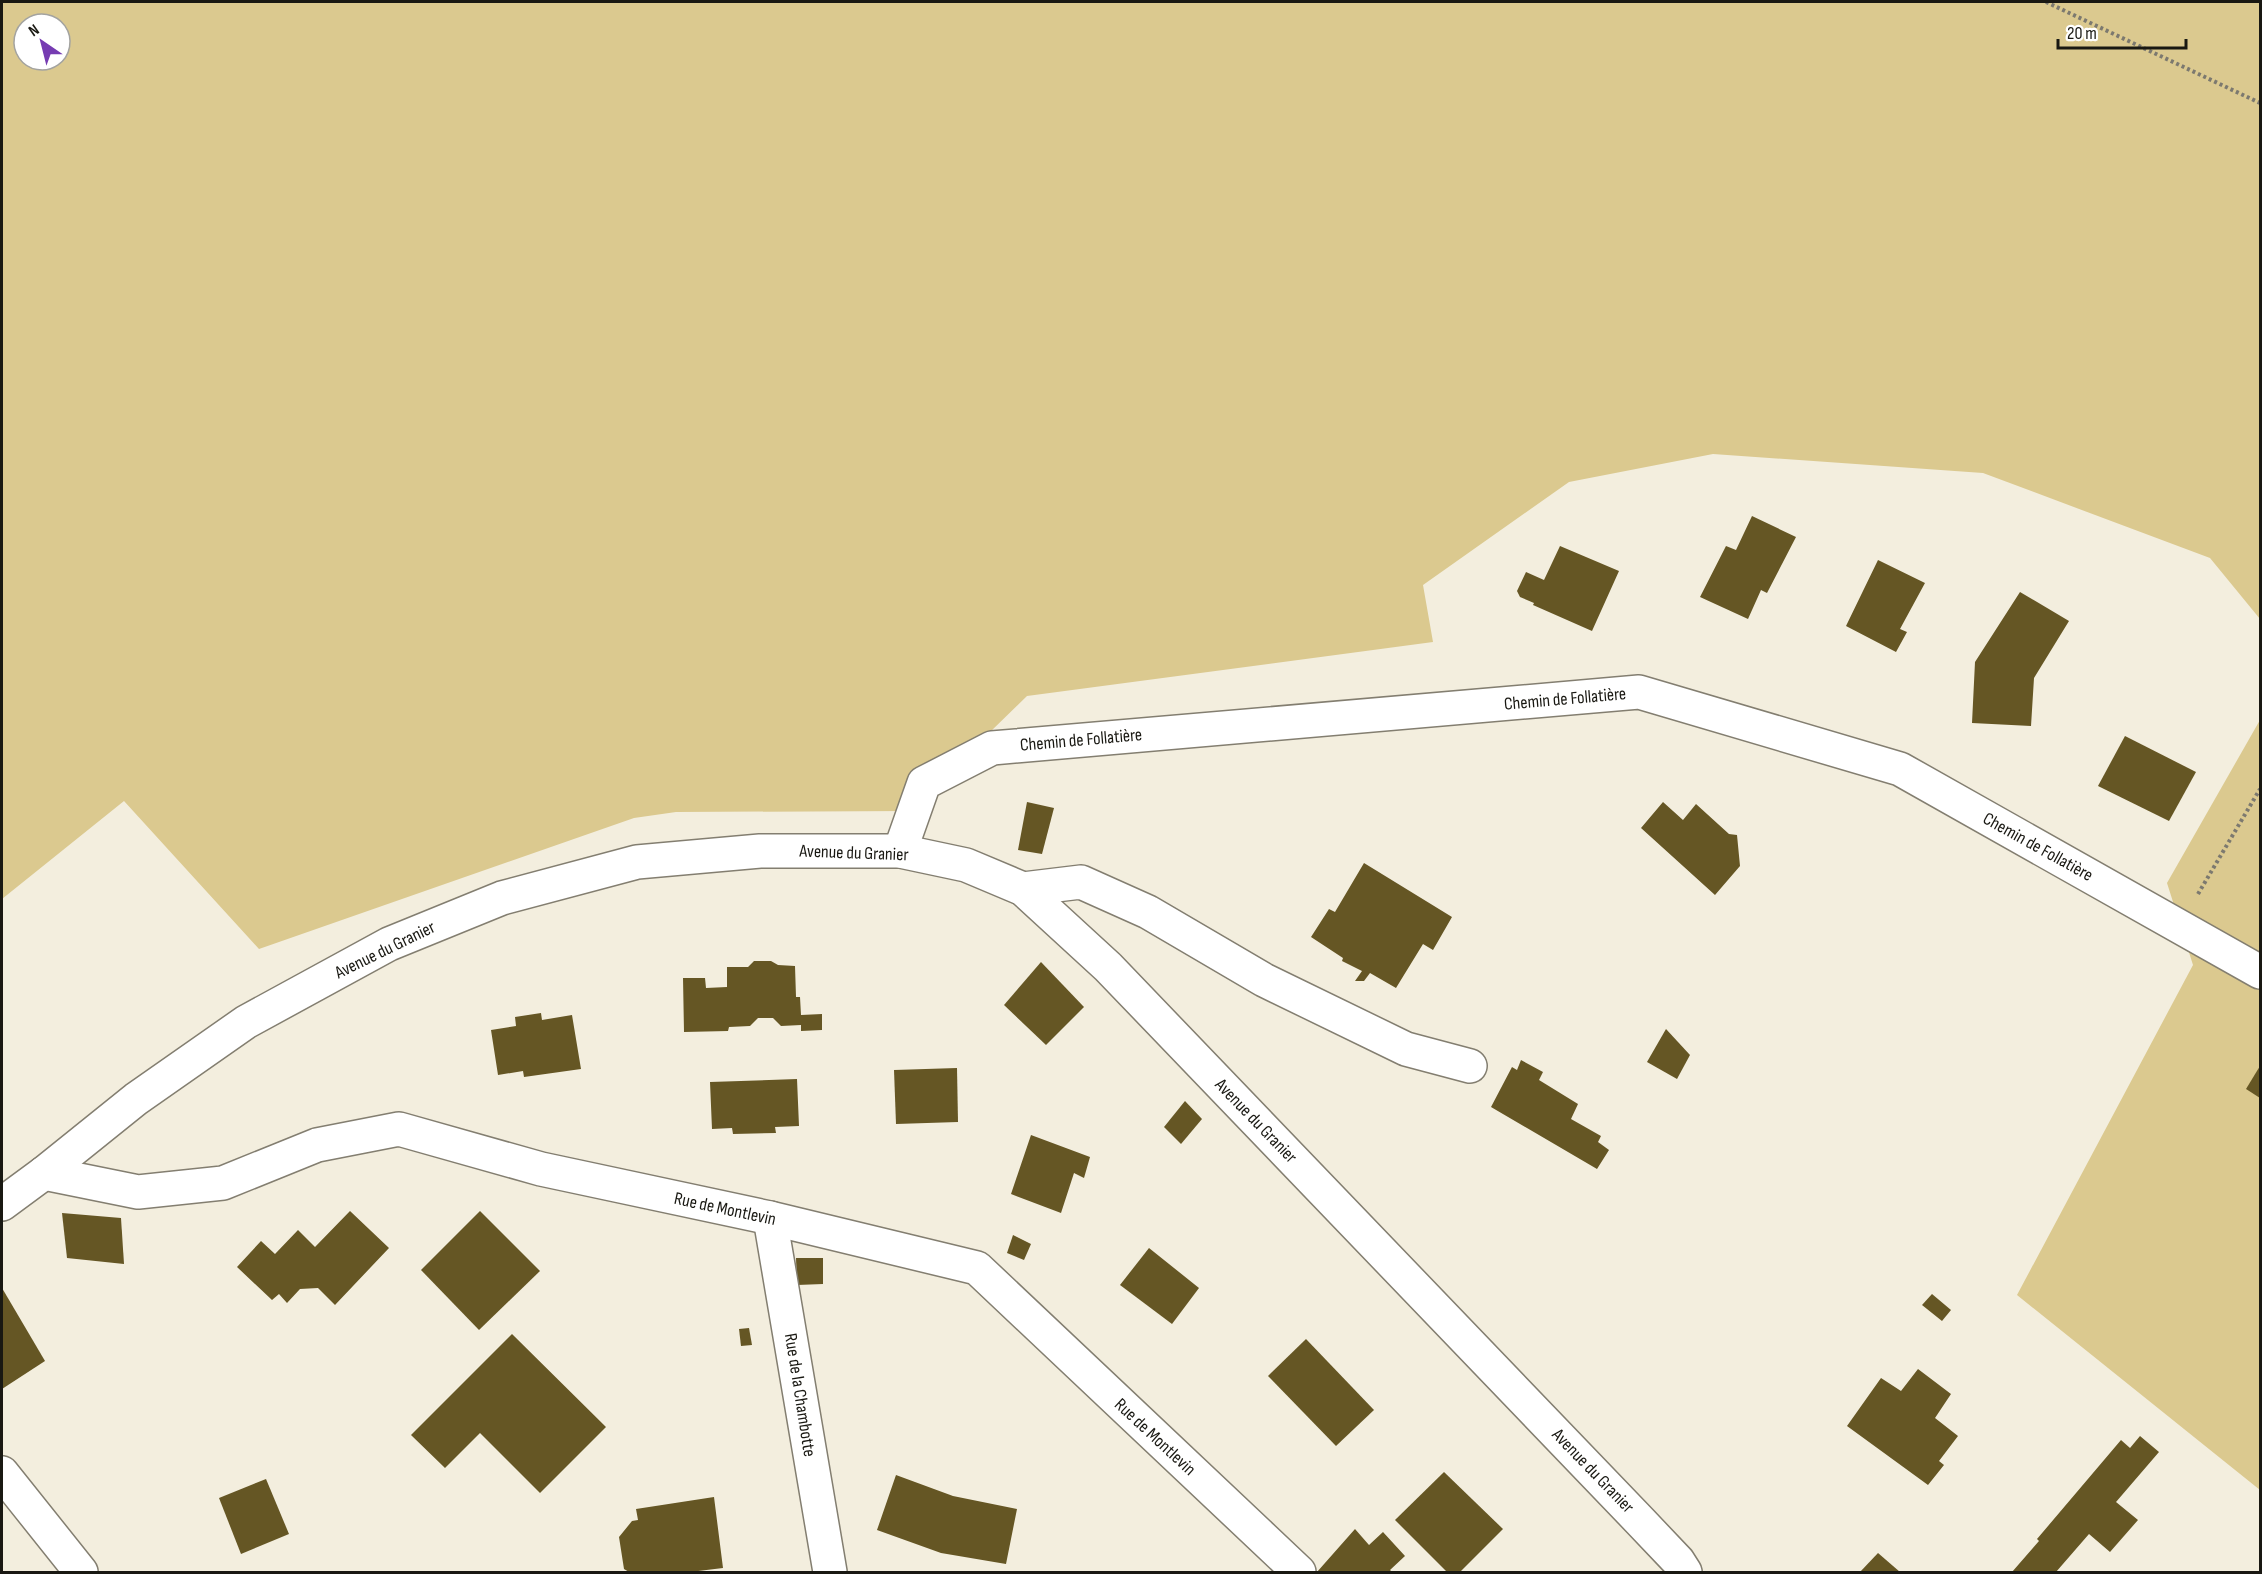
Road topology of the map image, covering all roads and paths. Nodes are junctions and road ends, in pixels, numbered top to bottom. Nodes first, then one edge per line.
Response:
1 (2046, 2) edge
2 (2260, 103) edge
3 (2260, 789) edge
4 (900, 851) junction
5 (1023, 889) junction
6 (2179, 926) junction
7 (2260, 972) edge
8 (1470, 1066) dead end
9 (44, 1173) junction
10 (2, 1204) edge
11 (770, 1218) junction
12 (2, 1473) edge
13 (81, 1572) edge
14 (830, 1572) edge
15 (1299, 1572) edge
16 (1685, 1572) edge

1 - 2 path
3 - 6 path
4 - 5 street, Avenue du Granier
4 - 6 street, Chemin de Follatière
4 - 9 street, Avenue du Granier
5 - 8 street
5 - 16 street, Avenue du Granier
6 - 7 street, Chemin de Follatière
9 - 10 street, Avenue du Granier
9 - 11 street, Rue de Montlevin
11 - 14 street, Rue de la Chambotte
11 - 15 street, Rue de Montlevin
12 - 13 street

